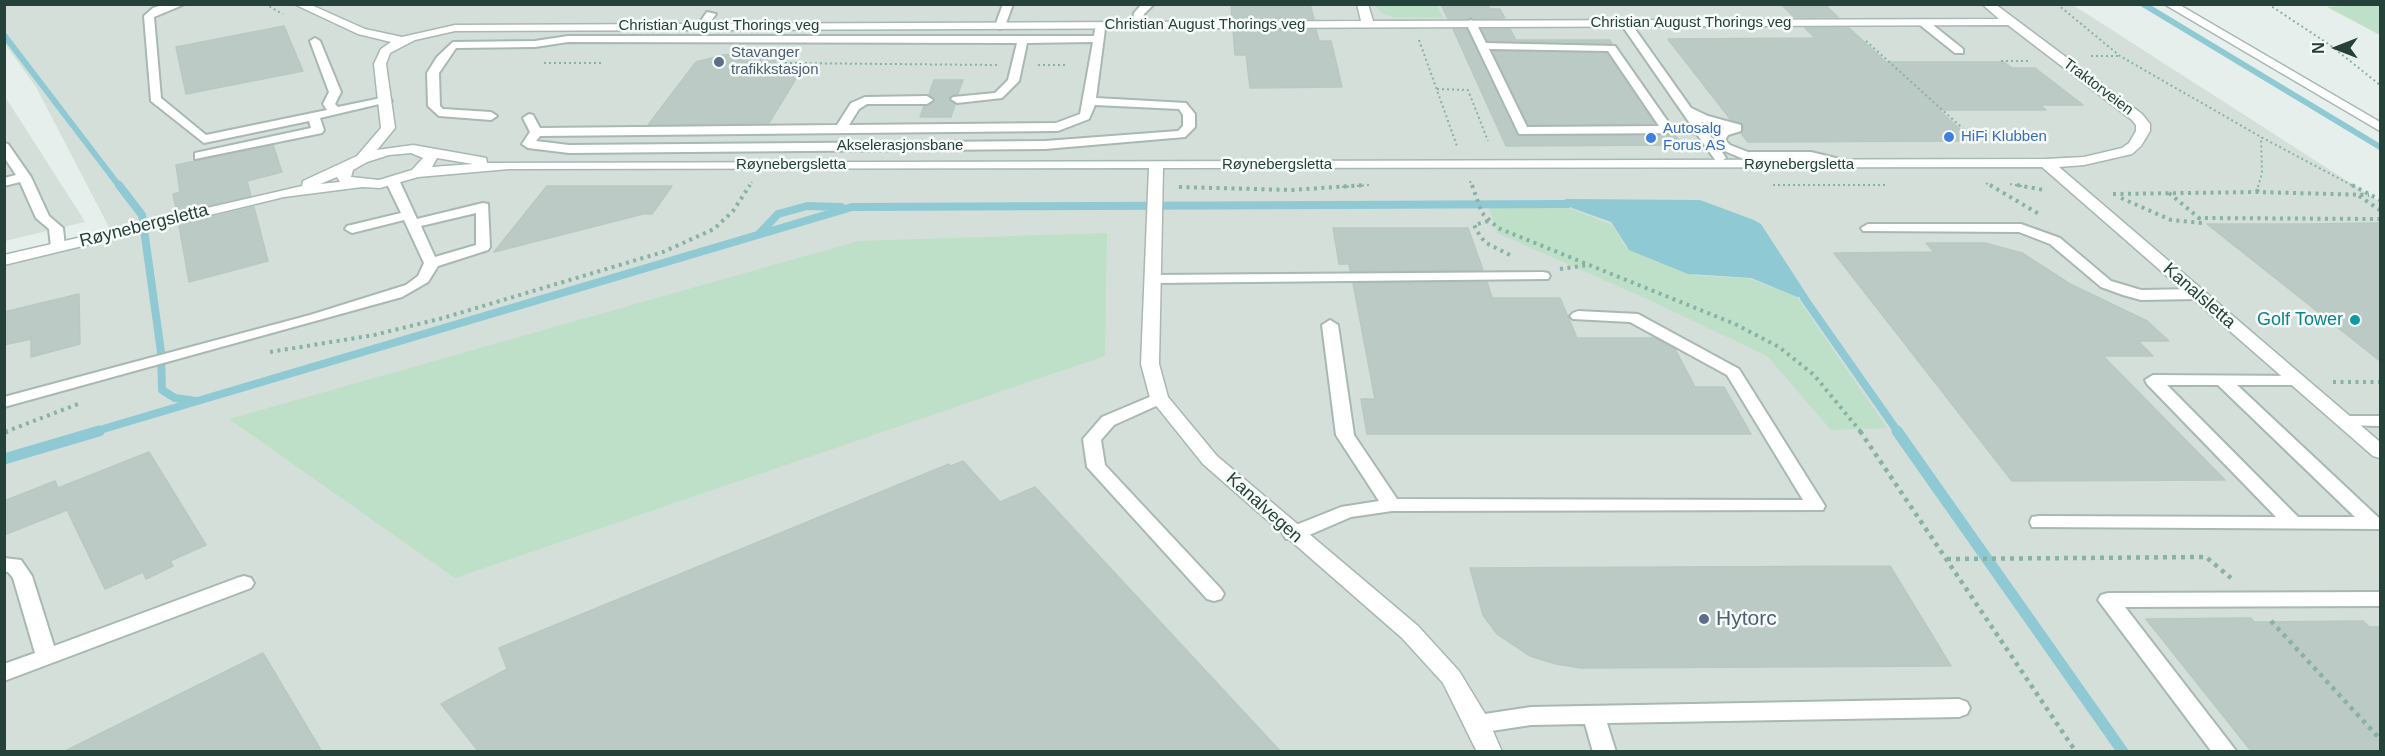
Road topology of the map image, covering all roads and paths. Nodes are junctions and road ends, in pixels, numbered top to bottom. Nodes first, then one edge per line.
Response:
1 (180, 4) edge
2 (299, 4) edge
3 (1008, 4) edge
4 (1149, 4) edge
5 (1362, 4) edge
6 (1987, 4) edge
7 (2057, 4) edge
8 (2169, 4) edge
9 (2184, 4) edge
10 (2268, 4) edge
11 (711, 14) dead end
12 (2011, 22) junction
13 (1471, 23) junction
14 (1924, 23) junction
15 (1368, 24) junction
16 (1626, 24) junction
17 (702, 26) junction
18 (1000, 26) junction
19 (1101, 26) junction
20 (1136, 26) junction
21 (2226, 36) junction
22 (1861, 37) dead end
23 (1023, 38) junction
24 (1099, 39) junction
25 (1419, 39) dead end
26 (401, 40) junction
27 (315, 41) dead end
28 (1484, 46) junction
29 (1959, 51) dead end
30 (780, 54) dead end
31 (2090, 56) dead end
32 (2120, 56) junction
33 (2001, 61) dead end
34 (2040, 61) dead end
35 (537, 63) dead end
36 (602, 63) dead end
37 (1016, 64) junction
38 (1067, 65) dead end
39 (2380, 85) edge
40 (1437, 89) junction
41 (957, 99) dead end
42 (927, 100) dead end
43 (386, 101) junction
44 (1090, 101) junction
45 (335, 111) junction
46 (1688, 111) junction
47 (313, 116) junction
48 (491, 116) dead end
49 (529, 118) dead end
50 (2380, 127) edge
51 (388, 128) junction
52 (1700, 129) junction
53 (841, 130) junction
54 (1668, 130) junction
55 (536, 132) junction
56 (2261, 137) junction
57 (1488, 141) dead end
58 (4, 147) edge
59 (1458, 147) dead end
60 (1983, 147) dead end
61 (419, 151) junction
62 (199, 156) dead end
63 (362, 159) junction
64 (2046, 163) junction
65 (509, 165) junction
66 (1156, 165) junction
67 (1725, 165) junction
68 (1848, 165) junction
69 (347, 168) junction
70 (417, 173) junction
71 (756, 173) dead end
72 (24, 177) junction
73 (1980, 180) dead end
74 (393, 182) junction
75 (4, 183) edge
76 (357, 184) junction
77 (2256, 192) junction
78 (284, 193) junction
79 (2168, 193) junction
80 (1476, 195) dead end
81 (2357, 195) junction
82 (2372, 195) junction
83 (2380, 200) edge
84 (2380, 210) edge
85 (2199, 218) junction
86 (2380, 219) edge
87 (411, 220) junction
88 (1488, 221) junction
89 (1868, 228) dead end
90 (352, 229) dead end
91 (2055, 241) junction
92 (58, 248) junction
93 (4, 260) edge
94 (431, 262) junction
95 (1589, 265) junction
96 (1524, 276) junction
97 (1543, 276) joint
98 (1153, 279) junction
99 (2197, 294) junction
100 (1578, 316) dead end
101 (1330, 325) dead end
102 (263, 353) dead end
103 (2222, 380) junction
104 (2296, 380) junction
105 (2323, 382) dead end
106 (2380, 382) edge
107 (1159, 398) junction
108 (90, 400) dead end
109 (4, 402) edge
110 (2345, 421) junction
111 (2380, 421) edge
112 (4, 433) edge
113 (2380, 452) edge
114 (1392, 505) junction
115 (2039, 522) dead end
116 (2293, 523) junction
117 (1293, 534) junction
118 (1946, 559) junction
119 (2007, 559) dead end
120 (4, 565) edge
121 (244, 583) dead end
122 (1214, 594) dead end
123 (2380, 599) edge
124 (47, 657) junction
125 (4, 673) edge
126 (1959, 708) dead end
127 (1593, 715) junction
128 (1478, 724) junction
129 (1490, 752) edge
130 (1605, 752) edge
131 (2076, 752) edge
132 (2226, 752) edge

1 - 47 lane
2 - 26 street
3 - 18 lane
4 - 20 lane
5 - 15 street
6 - 12 street, Traktorveien
7 - 32 path
8 - 21 street
9 - 21 street
10 - 39 path
11 - 17 lane
12 - 14 street, Christian August Thorings veg
12 - 64 street, Traktorveien
13 - 15 street, Christian August Thorings veg
13 - 16 street, Christian August Thorings veg
13 - 28 lane
14 - 16 street, Christian August Thorings veg
14 - 29 lane
15 - 20 street, Christian August Thorings veg
16 - 46 lane
17 - 18 street, Christian August Thorings veg
17 - 26 street, Christian August Thorings veg
18 - 19 street, Christian August Thorings veg
19 - 20 street, Christian August Thorings veg
19 - 24 lane
21 - 50 street
22 - 60 path
23 - 24 lane
23 - 37 lane
23 - 48 lane
24 - 44 lane
25 - 40 path
26 - 43 street
27 - 45 lane
28 - 54 lane
28 - 54 lane
30 - 37 path
31 - 32 path
32 - 56 path
33 - 34 path
35 - 36 path
37 - 38 path
37 - 41 lane
40 - 57 path
40 - 59 path
42 - 53 lane
43 - 45 lane
43 - 51 street
44 - 53 lane
44 - 55 lane, Akselerasjonsbane
45 - 47 lane
46 - 52 lane
46 - 68 lane
47 - 62 lane
49 - 55 lane
51 - 61 street
51 - 63 street
52 - 54 lane
52 - 67 lane
53 - 55 lane
56 - 77 path
56 - 82 path
58 - 72 lane
61 - 63 street, Røynebergsletta
61 - 65 street, Røynebergsletta
61 - 70 street
63 - 69 street, Røynebergsletta
64 - 68 street, Røynebergsletta
64 - 99 street, Kanalsletta
65 - 66 street, Røynebergsletta
65 - 70 street, Røynebergsletta
66 - 67 street, Røynebergsletta
66 - 98 street, Kanalvegen
67 - 68 street, Røynebergsletta
69 - 76 street
69 - 78 street, Røynebergsletta
70 - 74 street, Røynebergsletta
71 - 102 path
72 - 75 lane
72 - 92 lane
73 - 91 path
74 - 76 street, Røynebergsletta
74 - 87 lane
76 - 78 street, Røynebergsletta
77 - 79 path
77 - 81 path
78 - 92 street, Røynebergsletta
79 - 85 path
79 - 85 path
80 - 88 path
81 - 82 path
81 - 84 path
82 - 83 path
85 - 86 path
87 - 90 lane
87 - 94 lane
87 - 94 lane
88 - 95 path
88 - 96 path
89 - 91 lane
91 - 99 lane
92 - 93 street, Røynebergsletta
94 - 109 lane
95 - 97 path
95 - 118 path
96 - 97 lane
96 - 98 lane
98 - 107 street, Kanalvegen
99 - 104 street, Kanalsletta
100 - 114 lane
101 - 114 lane
103 - 104 lane
103 - 116 lane
103 - 116 lane
104 - 110 street, Kanalsletta
105 - 106 path
107 - 117 street, Kanalvegen
107 - 122 lane
108 - 112 path
110 - 111 lane
110 - 113 street, Kanalsletta
114 - 117 lane
115 - 116 lane
117 - 128 street, Kanalvegen
118 - 119 path
118 - 131 path
120 - 124 lane
121 - 124 lane
123 - 132 lane
124 - 125 lane
126 - 127 lane
127 - 128 lane
127 - 130 lane
128 - 129 street, Kanalvegen

